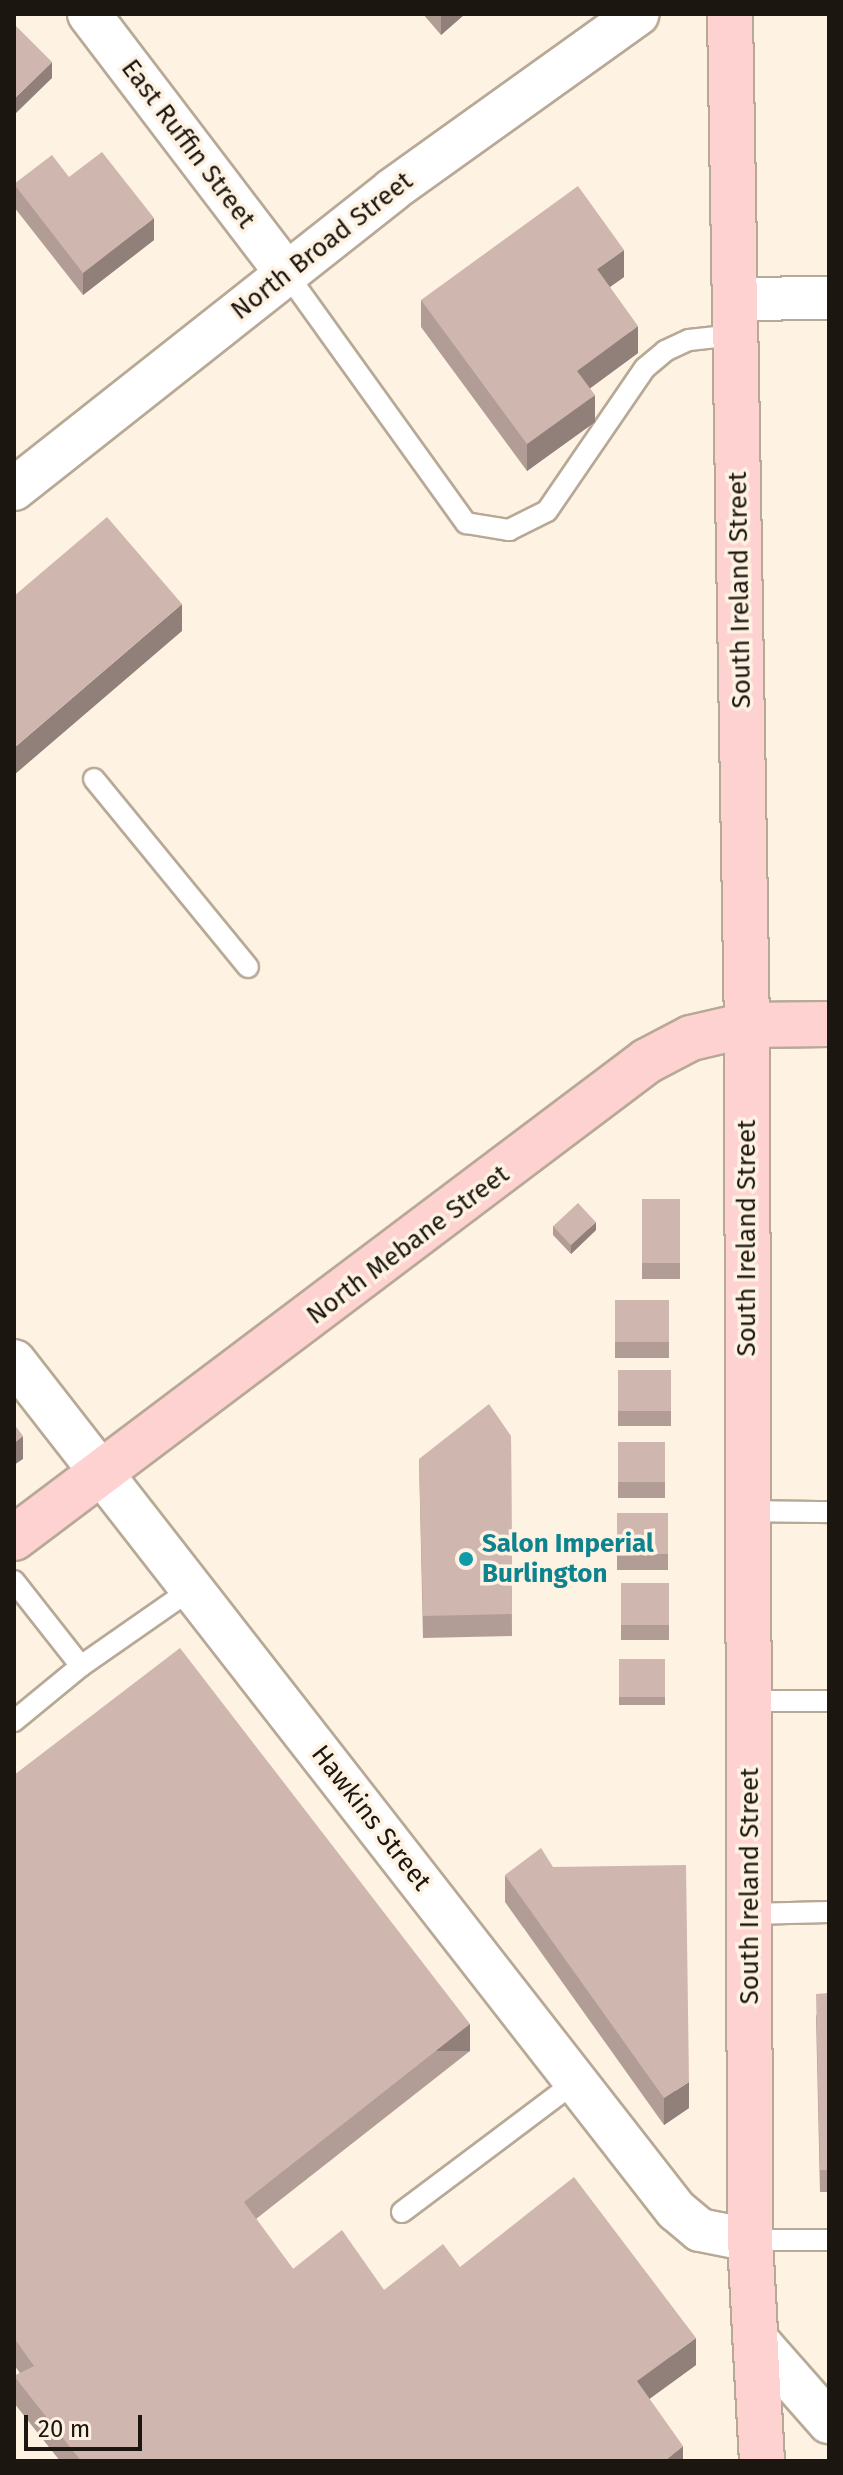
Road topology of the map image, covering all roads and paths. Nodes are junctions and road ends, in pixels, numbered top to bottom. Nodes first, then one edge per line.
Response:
1 (89, 14) edge
2 (638, 14) edge
3 (730, 14) edge
4 (287, 274) junction
5 (829, 298) edge
6 (734, 317) junction
7 (14, 489) edge
8 (94, 779) dead end
9 (248, 967) dead end
10 (829, 1024) edge
11 (747, 1025) junction
12 (14, 1361) edge
13 (103, 1472) junction
14 (746, 1511) junction
15 (829, 1512) edge
16 (14, 1538) edge
17 (14, 1581) edge
18 (193, 1588) junction
19 (81, 1666) junction
20 (750, 1701) junction
21 (829, 1701) edge
22 (14, 1721) edge
23 (829, 1912) edge
24 (750, 1914) junction
25 (575, 2082) junction
26 (402, 2212) dead end
27 (750, 2240) junction
28 (829, 2240) edge
29 (761, 2345) junction
30 (829, 2422) edge
31 (762, 2461) edge

1 - 4 street, East Ruffin Street
2 - 4 street, North Broad Street
3 - 6 street, South Ireland Street
4 - 6 lane
4 - 7 street, North Broad Street
5 - 6 street
6 - 11 street, South Ireland Street
8 - 9 lane
10 - 11 street, North Mebane Street
11 - 13 street, North Mebane Street
11 - 14 street, South Ireland Street
12 - 13 street, Hawkins Street
13 - 16 street, North Mebane Street
13 - 18 street, Hawkins Street
14 - 15 lane
14 - 20 street, South Ireland Street
17 - 19 lane
18 - 19 lane
18 - 25 street, Hawkins Street
19 - 22 lane
20 - 21 lane
20 - 24 street, South Ireland Street
23 - 24 lane
24 - 27 street, South Ireland Street
25 - 26 lane
25 - 27 street, Hawkins Street
27 - 28 lane
27 - 29 street, South Ireland Street
29 - 30 street
29 - 31 street, South Ireland Street

